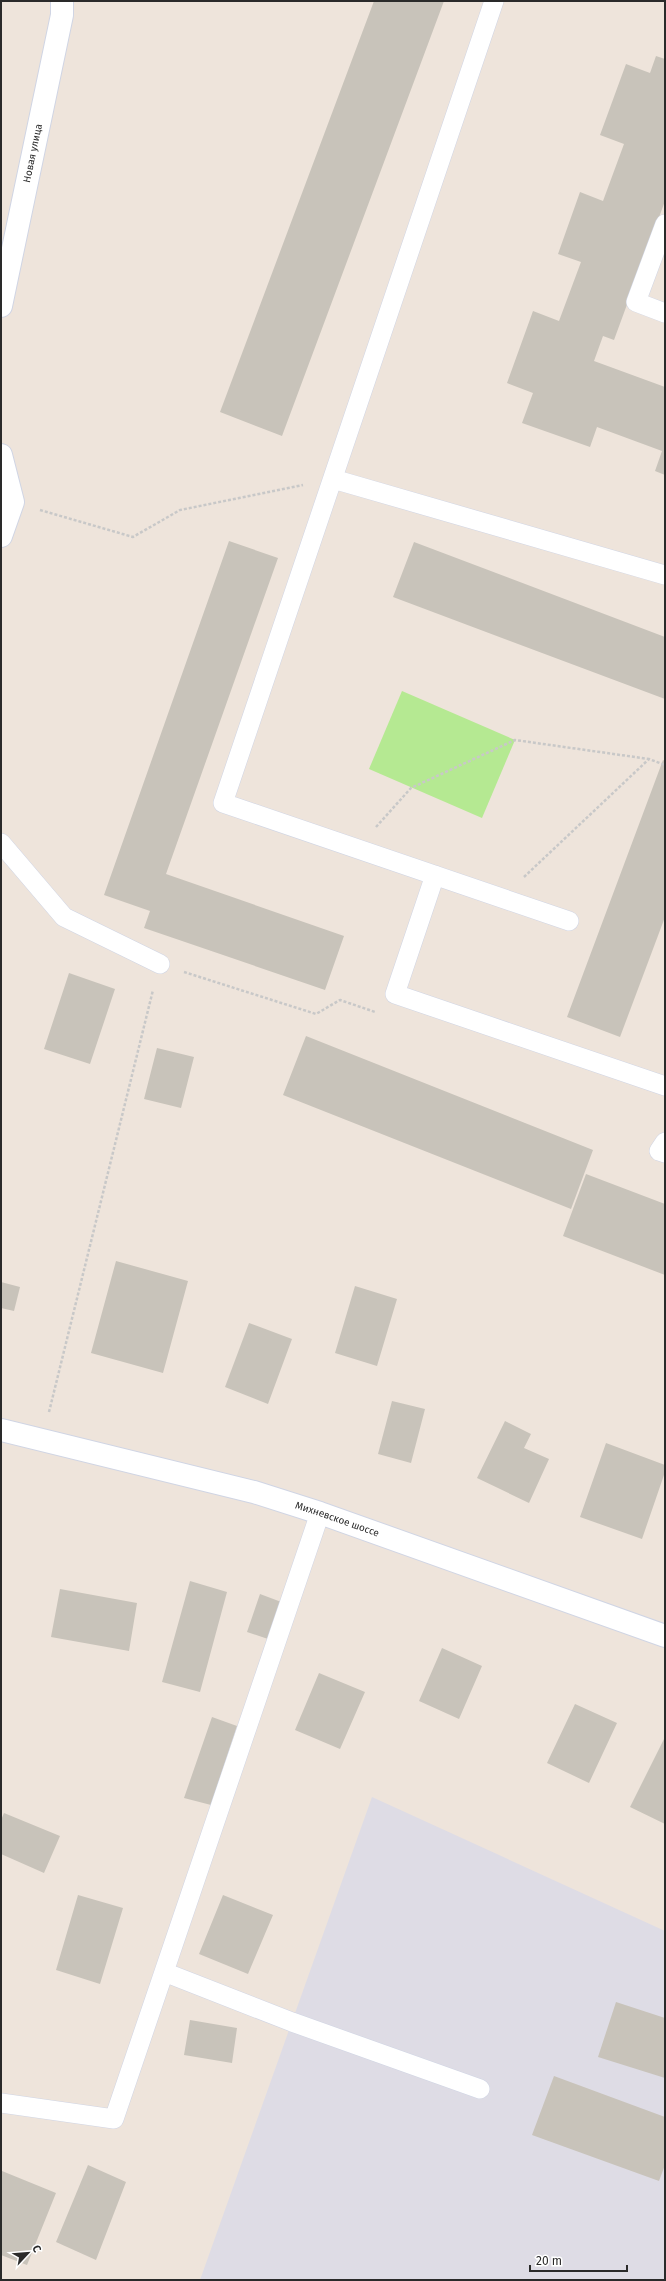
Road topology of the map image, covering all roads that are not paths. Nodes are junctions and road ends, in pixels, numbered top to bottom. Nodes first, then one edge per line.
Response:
1 (62, 1) edge
2 (494, 1) edge
3 (665, 224) edge
4 (1, 306) edge
5 (665, 313) edge
6 (1, 455) edge
7 (333, 479) junction
8 (7, 497) edge
9 (1, 536) edge
10 (665, 575) edge
11 (1, 843) edge
12 (435, 875) junction
13 (569, 921) dead end
14 (160, 964) road end
15 (665, 1086) edge
16 (665, 1142) edge
17 (665, 1153) edge
18 (1, 1430) edge
19 (320, 1513) junction
20 (665, 1636) edge
21 (164, 1972) junction
22 (480, 2089) dead end
23 (1, 2103) edge

1 - 4 street, Новая улица
2 - 7 lane
3 - 5 lane
6 - 8 street
7 - 10 lane
7 - 12 lane
8 - 9 street
11 - 14 lane
12 - 13 lane
12 - 15 lane
16 - 17 lane
18 - 19 street, Михневское шоссе
19 - 20 street, Михневское шоссе
19 - 21 lane
21 - 22 lane
21 - 23 lane

